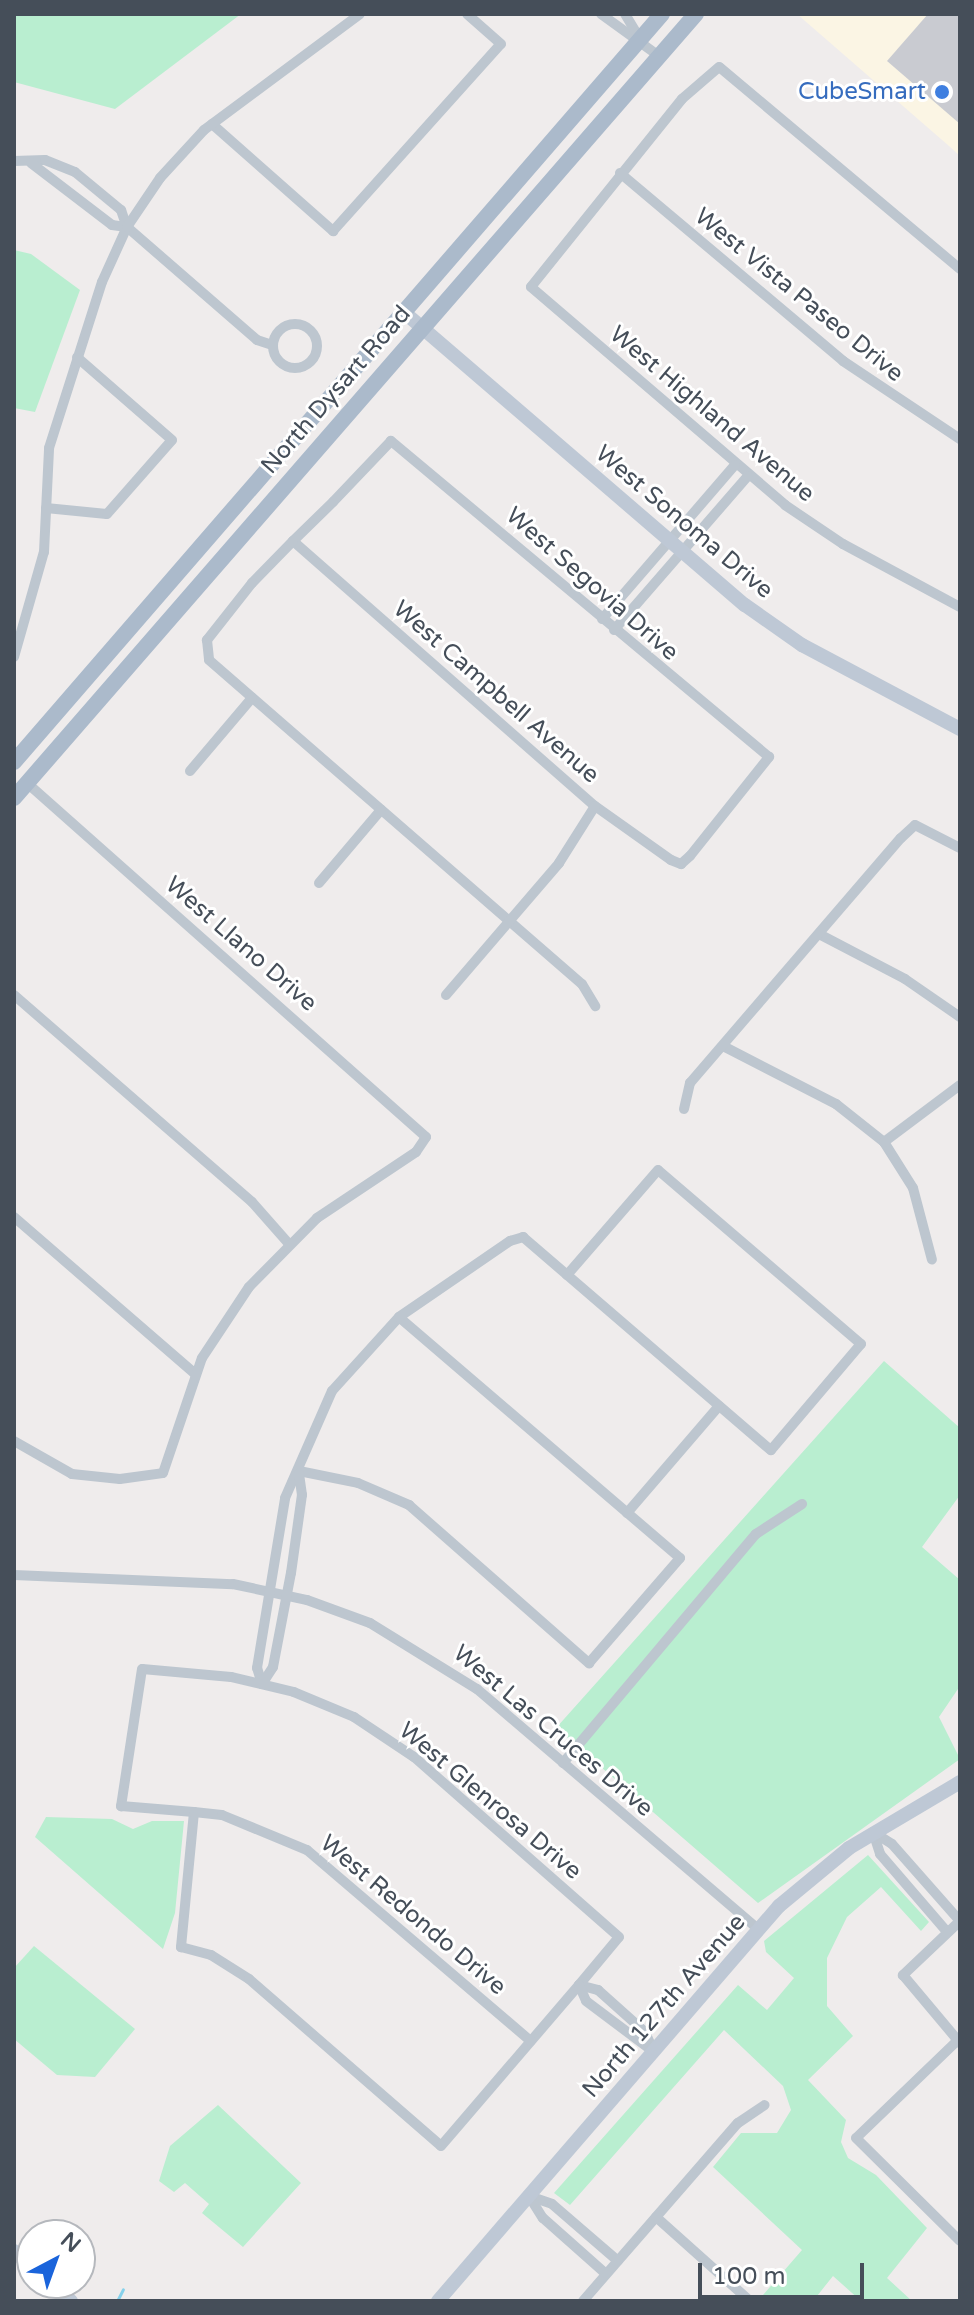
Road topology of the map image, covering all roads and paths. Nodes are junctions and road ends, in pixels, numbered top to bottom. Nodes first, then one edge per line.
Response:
1 (360, 14) edge
2 (467, 14) edge
3 (601, 14) edge
4 (625, 14) edge
5 (662, 14) edge
6 (696, 14) edge
7 (640, 39) junction
8 (659, 56) junction
9 (212, 124) junction
10 (14, 161) edge
11 (31, 163) junction
12 (620, 173) junction
13 (127, 227) junction
14 (960, 269) edge
15 (405, 313) junction
16 (422, 328) junction
17 (272, 345) junction
18 (77, 357) junction
19 (960, 439) edge
20 (735, 465) junction
21 (748, 476) junction
22 (46, 508) junction
23 (670, 540) junction
24 (293, 541) junction
25 (683, 551) junction
26 (960, 607) edge
27 (602, 619) junction
28 (614, 630) junction
29 (14, 657) edge
30 (252, 698) junction
31 (960, 729) edge
32 (14, 762) edge
33 (190, 771) dead end
34 (27, 783) junction
35 (14, 798) edge
36 (595, 806) junction
37 (381, 810) junction
38 (960, 848) edge
39 (681, 864) joint
40 (319, 883) dead end
41 (510, 921) junction
42 (819, 934) junction
43 (14, 995) edge
44 (446, 995) dead end
45 (595, 1006) dead end
46 (960, 1017) edge
47 (723, 1046) junction
48 (960, 1085) edge
49 (684, 1109) dead end
50 (884, 1142) junction
51 (14, 1217) edge
52 (289, 1244) junction
53 (932, 1260) dead end
54 (567, 1275) junction
55 (399, 1317) junction
56 (195, 1374) junction
57 (719, 1406) junction
58 (14, 1441) edge
59 (299, 1471) junction
60 (802, 1504) dead end
61 (627, 1513) junction
62 (14, 1575) edge
63 (271, 1592) junction
64 (287, 1595) junction
65 (262, 1684) junction
66 (563, 1763) junction
67 (960, 1782) edge
68 (121, 1806) joint
69 (194, 1812) junction
70 (873, 1832) junction
71 (960, 1921) edge
72 (758, 1929) junction
73 (947, 1932) junction
74 (579, 1985) junction
75 (531, 2041) junction
76 (959, 2042) edge
77 (654, 2052) junction
78 (765, 2105) dead end
79 (529, 2196) junction
80 (656, 2217) junction
81 (960, 2241) edge
82 (618, 2261) junction
83 (606, 2274) junction
84 (438, 2301) edge
85 (583, 2301) edge
86 (750, 2301) edge

1 - 9 street
2 - 9 street
3 - 7 street
4 - 7 street
5 - 7 main road, North Dysart Road
6 - 8 main road, North Dysart Road
7 - 8 street
7 - 15 main road, North Dysart Road
8 - 16 main road, North Dysart Road
9 - 13 street
10 - 11 street
11 - 13 street
11 - 13 street
12 - 14 street
12 - 19 street, West Vista Paseo Drive
12 - 20 street, West Highland Avenue
13 - 17 street
13 - 18 street
15 - 16 street, West Sonoma Drive
15 - 32 main road, North Dysart Road
16 - 23 street, West Sonoma Drive
16 - 34 main road, North Dysart Road
17 - 17 street
18 - 22 street
18 - 22 street
20 - 21 street, West Highland Avenue
20 - 23 street
21 - 25 street
21 - 26 street, West Highland Avenue
22 - 29 street
23 - 25 street, West Sonoma Drive
23 - 27 street
24 - 27 street, West Segovia Drive
24 - 30 street
24 - 36 street, West Campbell Avenue
25 - 28 street
25 - 31 street, West Sonoma Drive
27 - 28 street, West Segovia Drive
28 - 39 street, West Segovia Drive
30 - 33 street
30 - 37 street
34 - 35 main road, North Dysart Road
34 - 52 street, West Llano Drive
36 - 39 street, West Campbell Avenue
36 - 41 street
37 - 40 street
37 - 41 street
38 - 42 street
41 - 44 street
41 - 45 street
42 - 46 street
42 - 47 street
43 - 52 street
47 - 49 street
47 - 50 street
48 - 50 street
50 - 53 street
51 - 56 street
52 - 56 street
54 - 55 street
54 - 57 street
54 - 57 street
55 - 59 street
55 - 61 street
56 - 58 street
57 - 61 street
59 - 61 street
59 - 63 street
59 - 64 street
60 - 66 street
62 - 63 street, West Las Cruces Drive
63 - 64 street, West Las Cruces Drive
63 - 65 street
64 - 65 street
64 - 66 street, West Las Cruces Drive
65 - 68 street, West Glenrosa Drive
65 - 74 street, West Glenrosa Drive
66 - 72 street, West Las Cruces Drive
67 - 70 street, North 127th Avenue
68 - 69 street, West Redondo Drive
69 - 75 street, West Redondo Drive
69 - 75 street
70 - 71 street
70 - 72 street, North 127th Avenue
70 - 73 street
71 - 73 street
72 - 77 street, North 127th Avenue
73 - 76 street
74 - 75 street
74 - 77 street
76 - 81 street
77 - 79 street, North 127th Avenue
78 - 80 street
79 - 82 street
79 - 83 street
79 - 84 street, North 127th Avenue
80 - 82 street
80 - 86 street
82 - 83 street
83 - 85 street

